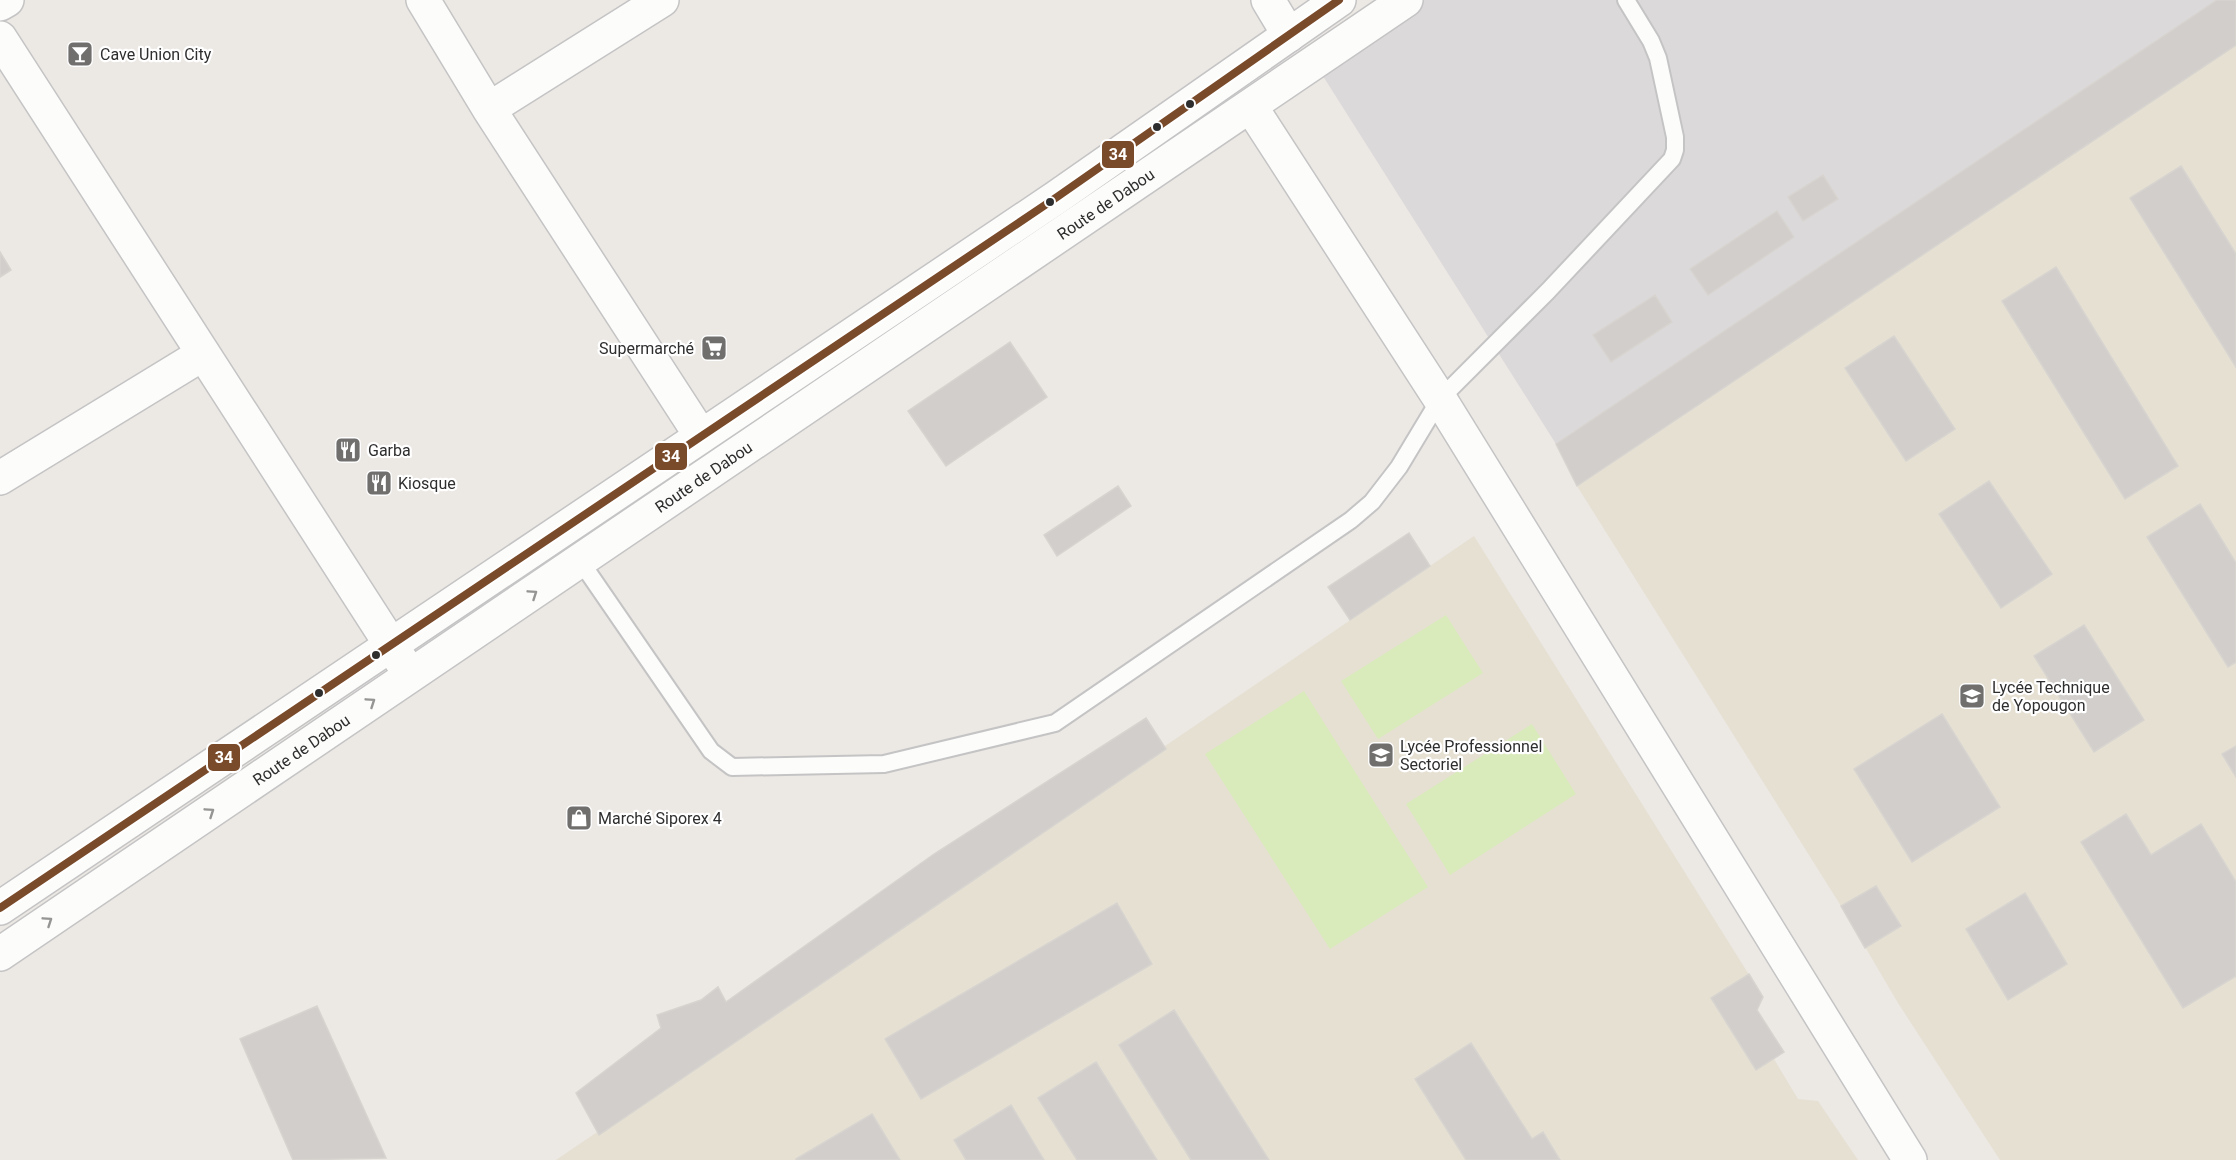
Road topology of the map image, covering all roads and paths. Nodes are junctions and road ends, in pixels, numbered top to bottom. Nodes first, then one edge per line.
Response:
1 (8, 0) edge
2 (423, 0) edge
3 (662, 0) edge
4 (1268, 0) edge
5 (1339, 0) edge
6 (1406, 0) edge
7 (1626, 0) edge
8 (0, 4) edge
9 (1289, 34) junction
10 (0, 38) edge
11 (1251, 107) junction
12 (489, 109) junction
13 (202, 354) junction
14 (1440, 399) junction
15 (701, 436) junction
16 (0, 478) edge
17 (581, 562) junction
18 (391, 645) junction
19 (410, 676) junction
20 (0, 908) edge
21 (0, 954) edge
22 (1910, 1160) edge

1 - 8 street
2 - 12 street
3 - 12 street
4 - 9 street
5 - 9 street, Route de Dabou
6 - 11 street, Route de Dabou
7 - 14 lane
9 - 15 street, Route de Dabou
10 - 13 street
11 - 14 street
11 - 17 street, Route de Dabou
12 - 15 street
13 - 16 street
13 - 18 street
14 - 17 lane
14 - 22 street
15 - 18 street, Route de Dabou
19 -> 17 street, Route de Dabou
18 - 19 street
18 - 20 street, Route de Dabou
21 -> 19 street, Route de Dabou

